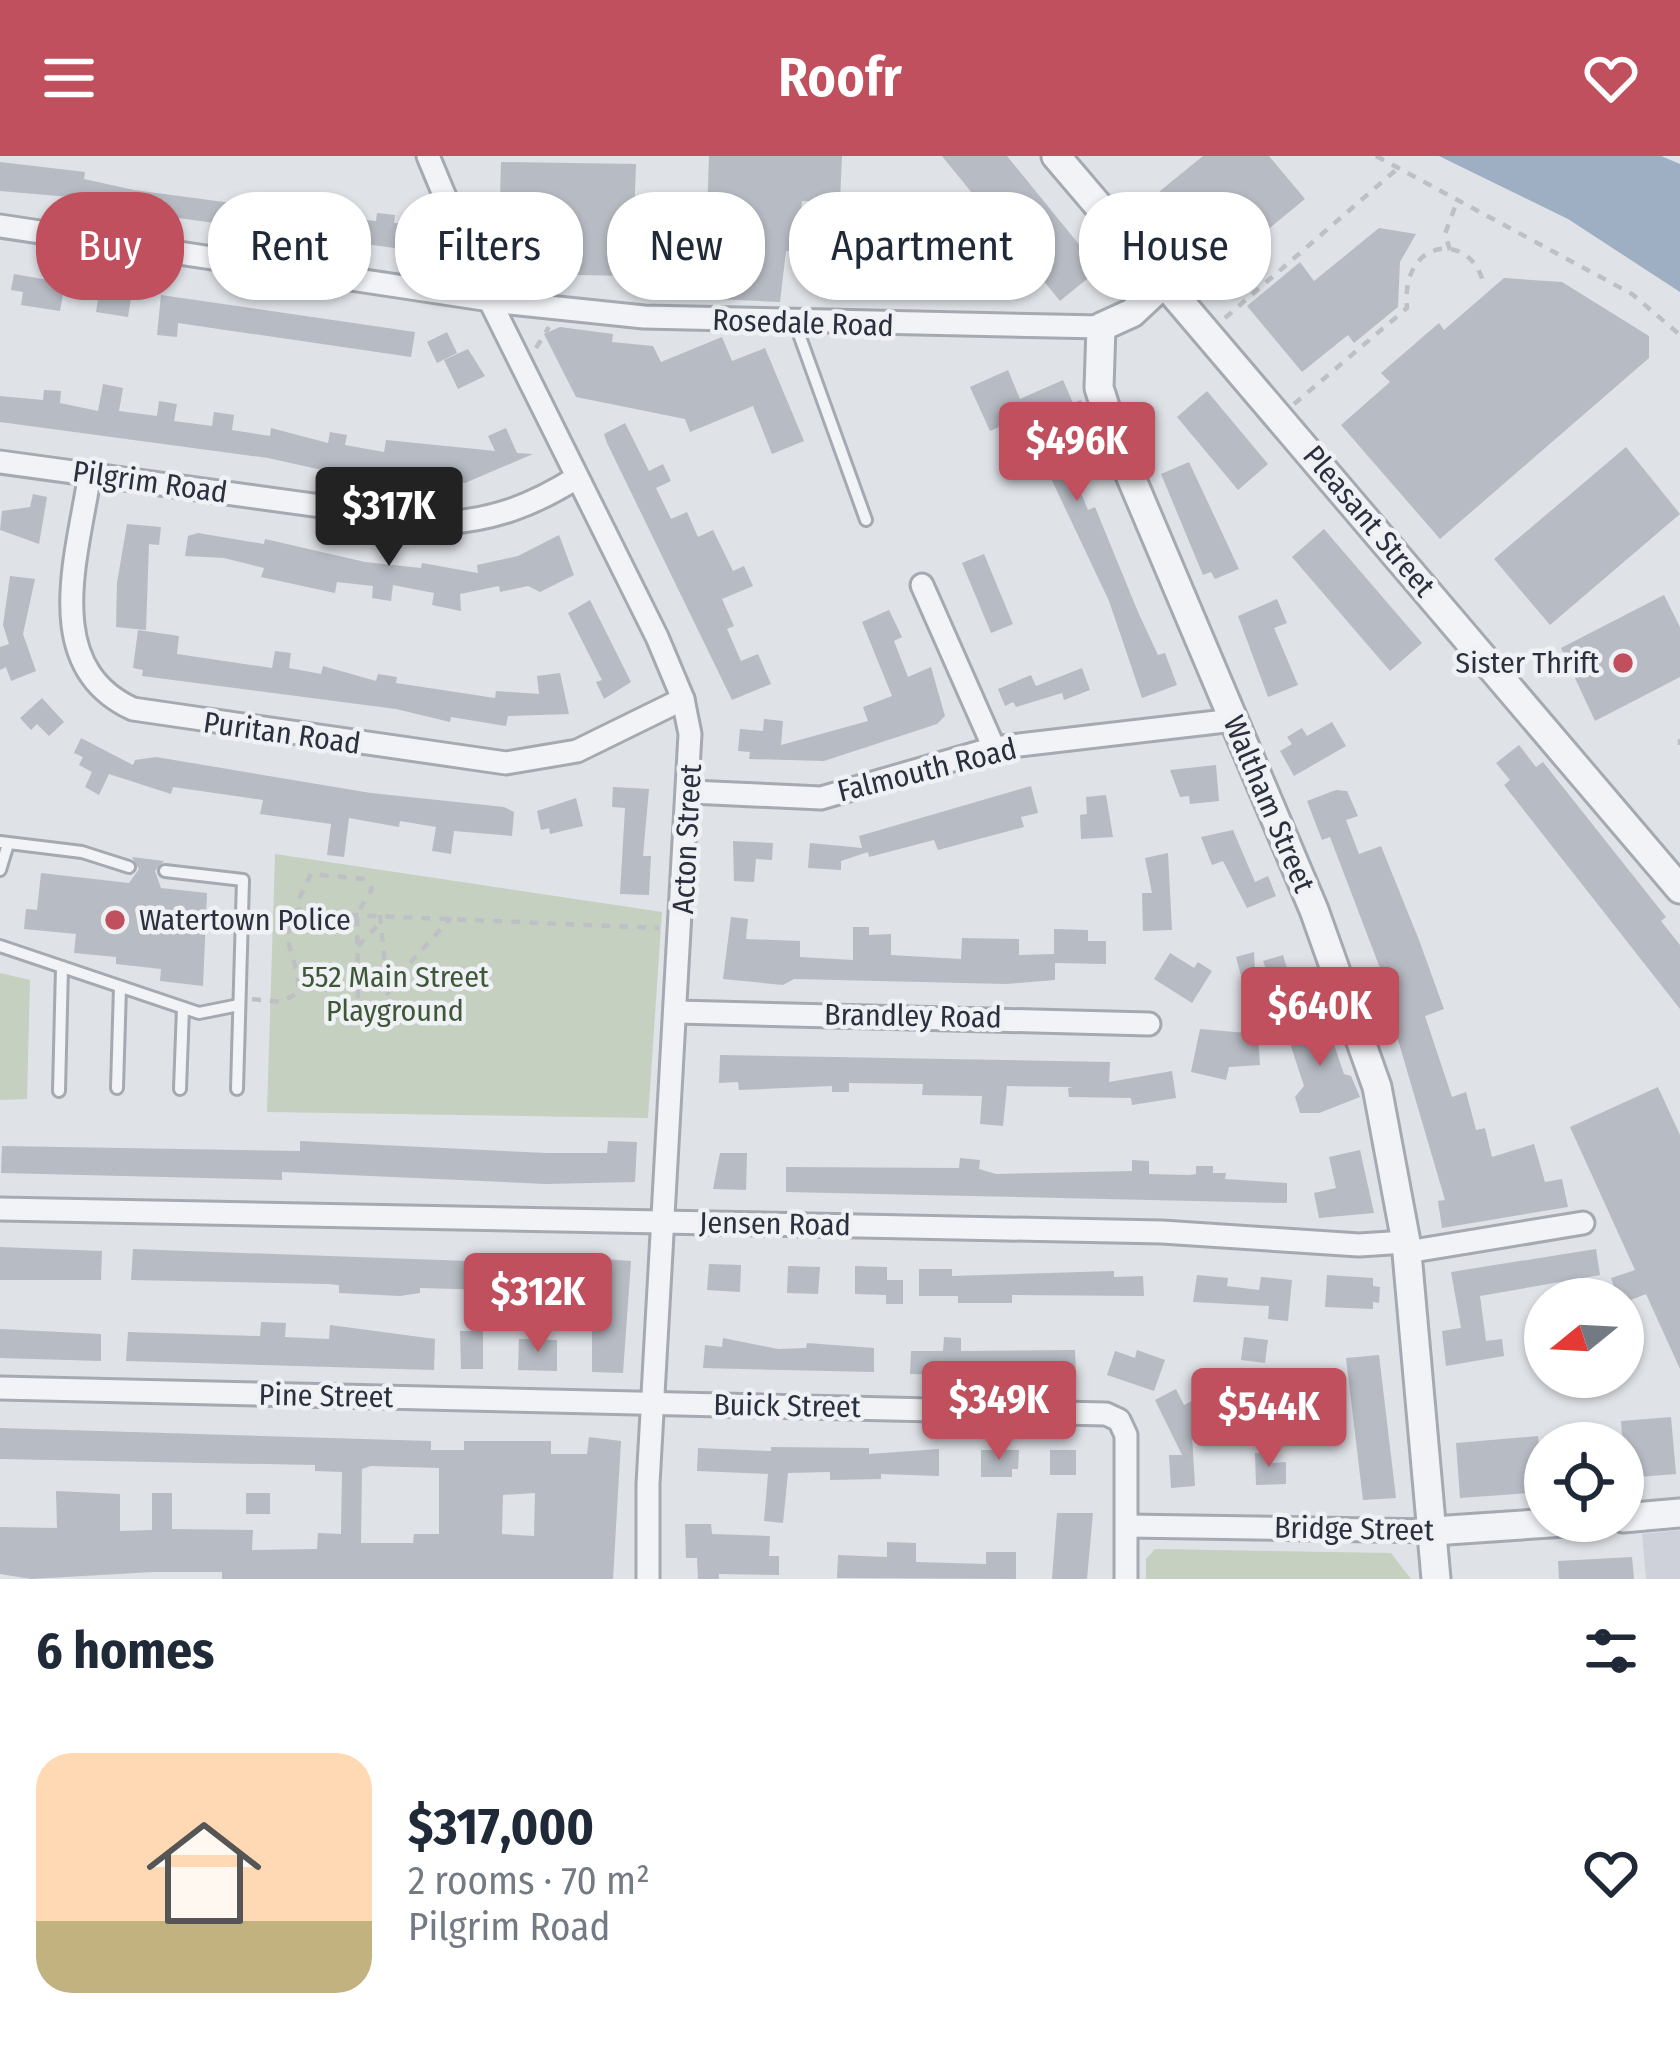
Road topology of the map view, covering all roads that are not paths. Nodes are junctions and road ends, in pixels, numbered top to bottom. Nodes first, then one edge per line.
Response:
1 (428, 156) edge
2 (1056, 156) edge
3 (443, 192) edge
4 (1087, 192) edge
5 (0, 226) edge
6 (395, 284) edge
7 (490, 300) edge
8 (505, 300) edge
9 (1146, 300) edge
10 (1180, 300) edge
11 (795, 323) junction
12 (1102, 327) junction
13 (0, 462) edge
14 (90, 473) junction
15 (576, 478) junction
16 (866, 520) dead end
17 (922, 585) dead end
18 (683, 699) junction
19 (1234, 720) junction
20 (994, 748) junction
21 (691, 792) junction
22 (4, 843) edge
23 (129, 867) dead end
24 (0, 870) edge
25 (165, 871) dead end
26 (1680, 889) edge
27 (0, 946) edge
28 (62, 967) junction
29 (120, 987) junction
30 (239, 1001) junction
31 (183, 1008) junction
32 (677, 1012) junction
33 (1149, 1024) dead end
34 (117, 1088) dead end
35 (180, 1089) dead end
36 (237, 1089) dead end
37 (59, 1090) dead end
38 (0, 1209) edge
39 (664, 1220) junction
40 (1583, 1222) dead end
41 (1407, 1247) junction
42 (0, 1388) edge
43 (653, 1403) junction
44 (1680, 1514) edge
45 (1644, 1517) edge
46 (1524, 1525) edge
47 (1128, 1526) junction
48 (1433, 1531) junction
49 (648, 1579) edge
50 (1126, 1579) edge
51 (1436, 1579) edge

1 - 3 street, Acton Street
2 - 4 street, Pleasant Street
5 - 6 street, Rosedale Road
7 - 15 street, Acton Street
8 - 11 street, Rosedale Road
9 - 12 street
10 - 26 street, Pleasant Street
11 - 12 street, Rosedale Road
11 - 16 lane
12 - 19 street, Waltham Street
13 - 14 street, Pilgrim Road
14 - 15 street, Pilgrim Road
14 - 18 street, Puritan Road
15 - 18 street, Acton Street
17 - 20 street
18 - 21 street, Acton Street
19 - 20 street, Falmouth Road
19 - 41 street, Waltham Street
20 - 21 street, Falmouth Road
21 - 32 street, Acton Street
22 - 23 lane
22 - 24 lane
25 - 30 lane
27 - 28 lane
28 - 29 lane
28 - 37 lane
29 - 31 lane
29 - 34 lane
30 - 31 lane
30 - 36 lane
31 - 35 lane
32 - 33 street, Brandley Road
32 - 39 street, Acton Street
38 - 39 street, Jensen Road
39 - 41 street, Jensen Road
39 - 43 street, Acton Street
40 - 41 street, Jensen Road
41 - 48 street, Waltham Street
42 - 43 street, Pine Street
43 - 47 street, Buick Street
43 - 49 street, Acton Street
44 - 45 street
46 - 48 street, Bridge Street
47 - 48 street, Bridge Street
47 - 50 street, Buick Street
48 - 51 street, Waltham Street

